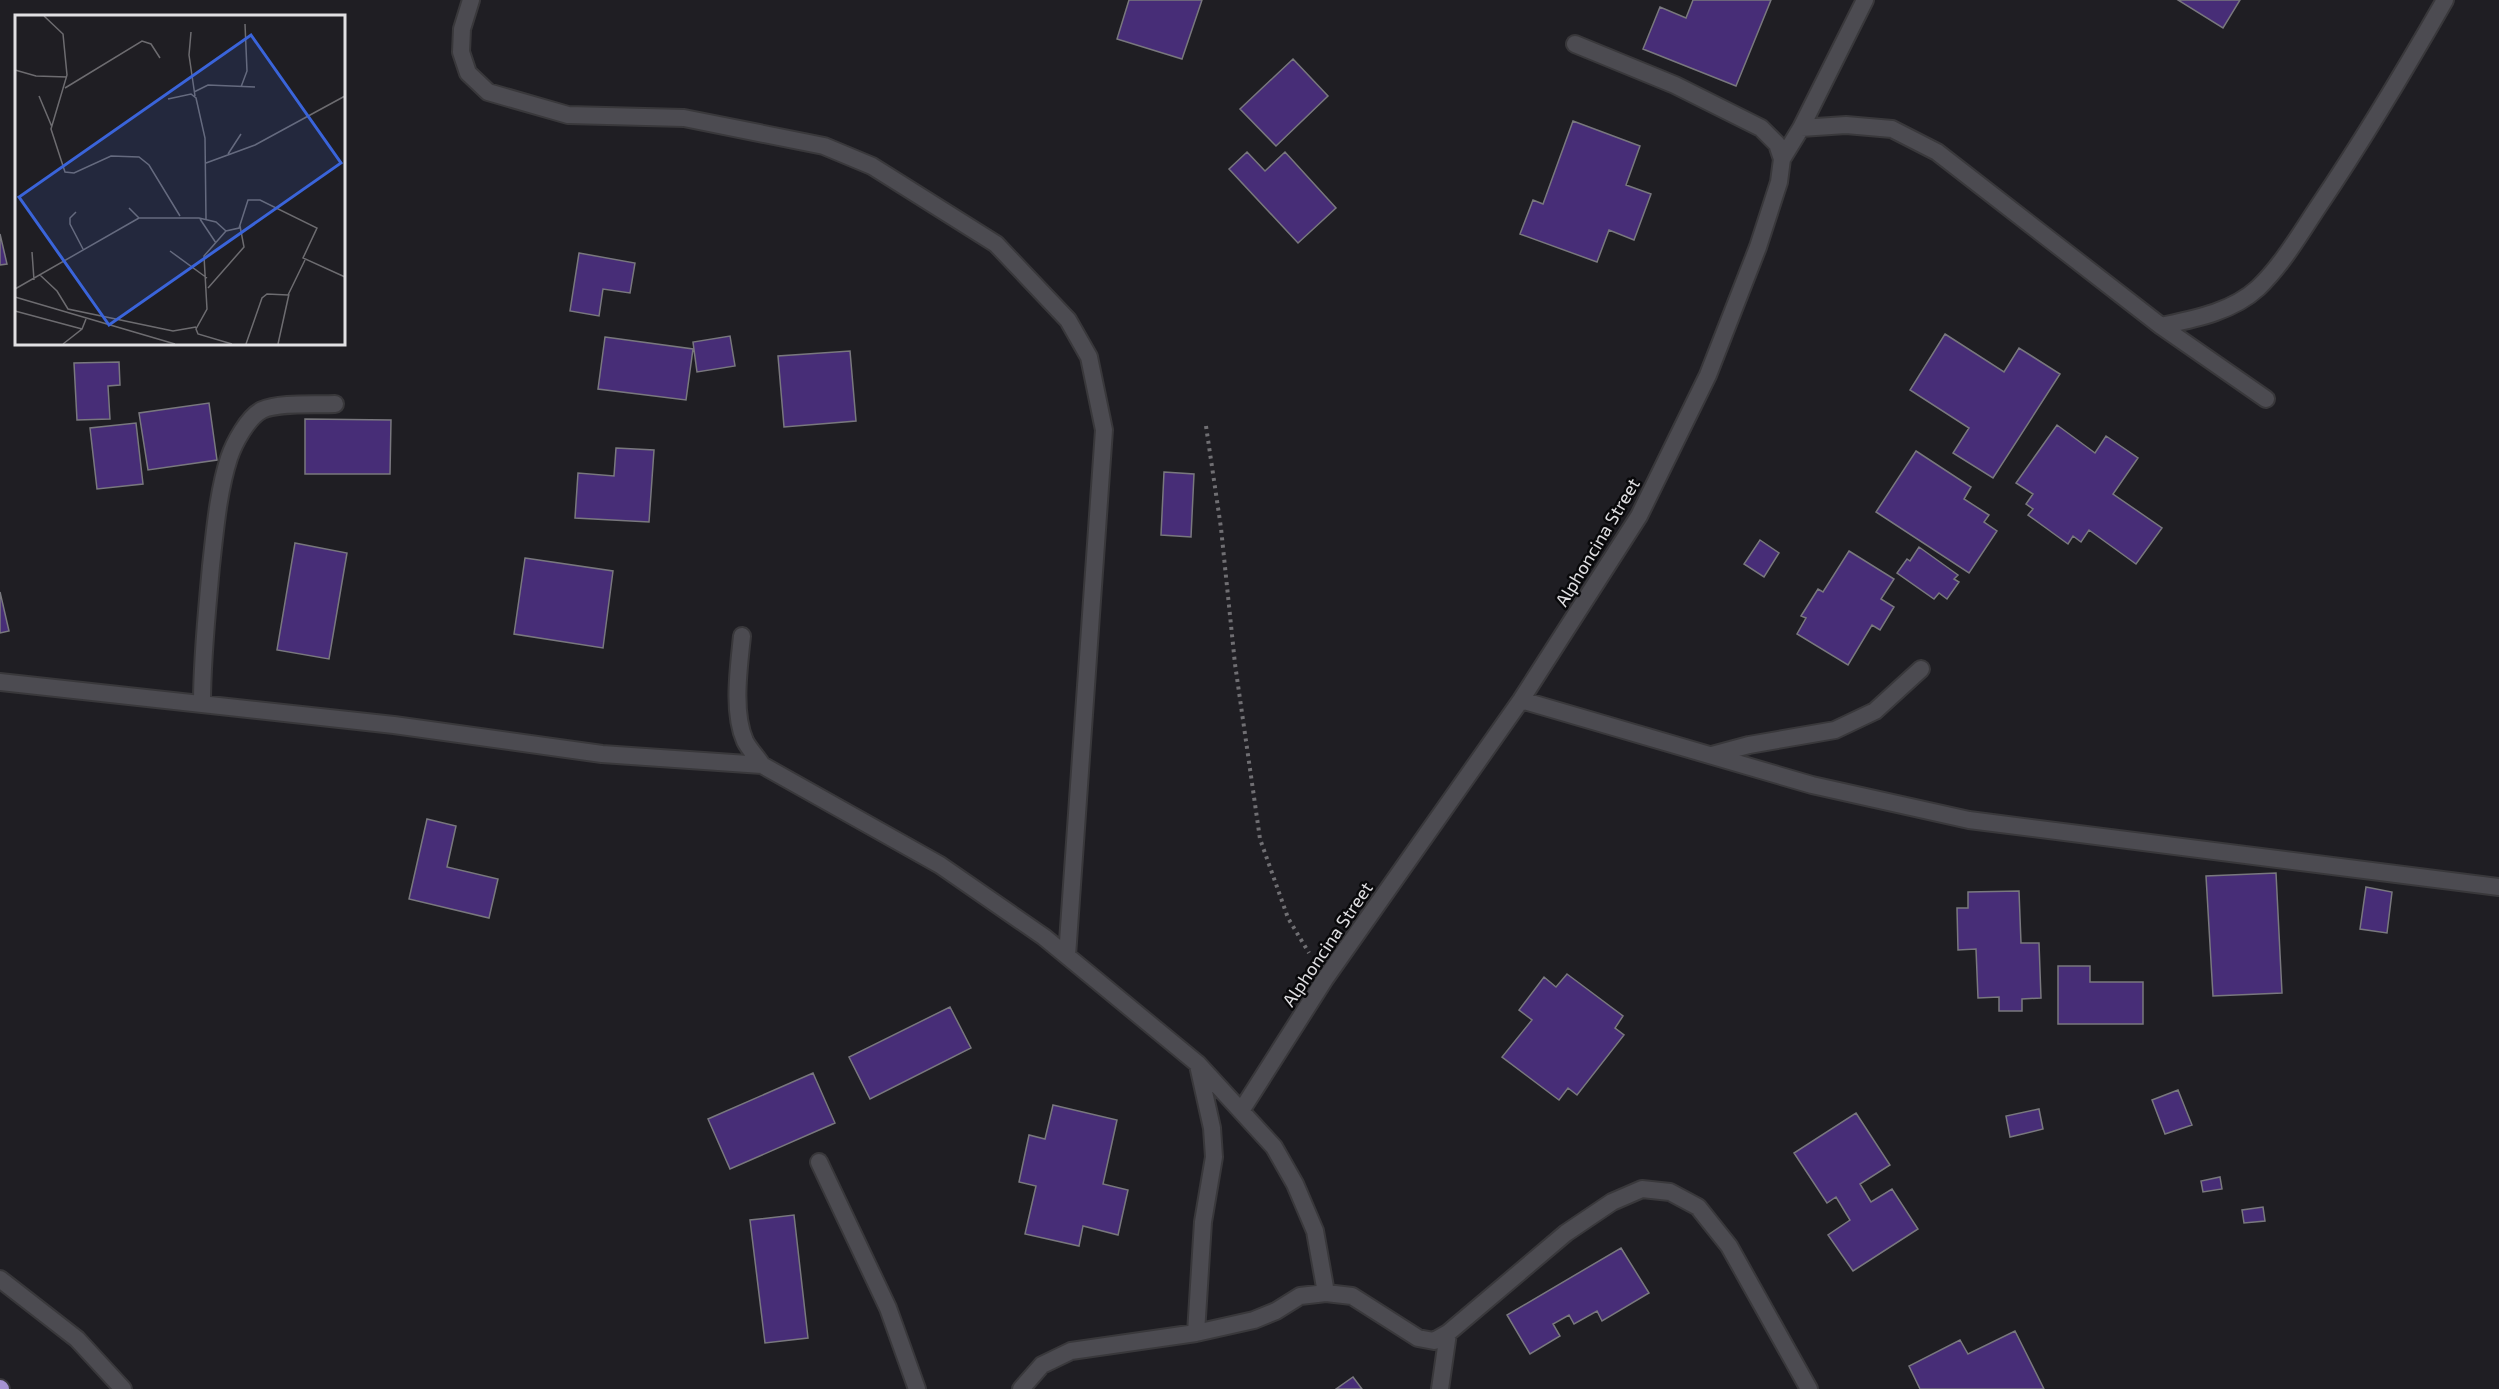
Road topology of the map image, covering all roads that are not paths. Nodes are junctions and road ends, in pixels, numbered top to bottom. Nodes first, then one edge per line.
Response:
1 (471, 0) edge
2 (1865, 0) edge
3 (2445, 0) edge
4 (1575, 44) dead end
5 (1801, 128) junction
6 (1782, 159) junction
7 (2161, 326) junction
8 (2266, 399) dead end
9 (335, 404) dead end
10 (742, 636) dead end
11 (1921, 669) dead end
12 (0, 682) edge
13 (1521, 700) junction
14 (202, 703) junction
15 (1711, 756) junction
16 (762, 765) junction
17 (2499, 887) edge
18 (1067, 956) junction
19 (1198, 1064) junction
20 (1241, 1111) junction
21 (819, 1162) dead end
22 (0, 1279) edge
23 (1326, 1293) junction
24 (1196, 1333) junction
25 (1448, 1334) junction
26 (123, 1389) edge
27 (917, 1389) edge
28 (1021, 1389) edge
29 (1440, 1389) edge
30 (1809, 1389) edge

1 - 18 street
2 - 5 street
3 - 7 street
4 - 6 street
5 - 6 street
5 - 7 street
6 - 13 street, Alphoncina Street
7 - 8 street
9 - 14 street
10 - 16 street
11 - 15 street
12 - 14 street
13 - 15 street
13 - 20 street, Alphoncina Street
14 - 16 street
15 - 17 street
16 - 18 street
18 - 19 street
19 - 20 street
19 - 24 street
20 - 23 street
21 - 27 street
22 - 26 street
23 - 24 street
23 - 25 street
24 - 28 street
25 - 29 street
25 - 30 street

